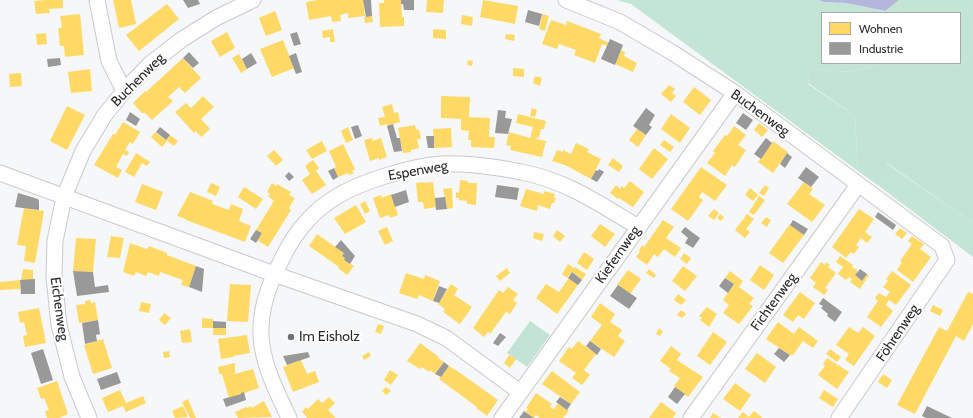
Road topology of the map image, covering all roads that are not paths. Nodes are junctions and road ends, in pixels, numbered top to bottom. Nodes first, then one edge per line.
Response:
1 (97, 0) edge
2 (253, 0) edge
3 (566, 0) edge
4 (124, 92) junction
5 (734, 93) junction
6 (0, 173) edge
7 (858, 185) junction
8 (64, 197) junction
9 (638, 227) junction
10 (942, 246) joint
11 (274, 274) junction
12 (520, 392) junction
13 (89, 418) edge
14 (289, 418) edge
15 (502, 418) edge
16 (691, 418) edge
17 (839, 418) edge

1 - 4 street
2 - 4 street, Buchenweg
3 - 5 street, Buchenweg
4 - 8 street, Buchenweg
5 - 7 street, Buchenweg
5 - 9 street, Kiefernweg
6 - 8 street
7 - 10 street, Buchenweg
7 - 16 street, Fichtenweg
8 - 11 street
8 - 13 street, Eichenweg
9 - 11 street, Espenweg
9 - 12 street, Kiefernweg
10 - 17 street, Föhrenweg
11 - 12 street
11 - 14 street, Espenweg
12 - 15 street, Kiefernweg

